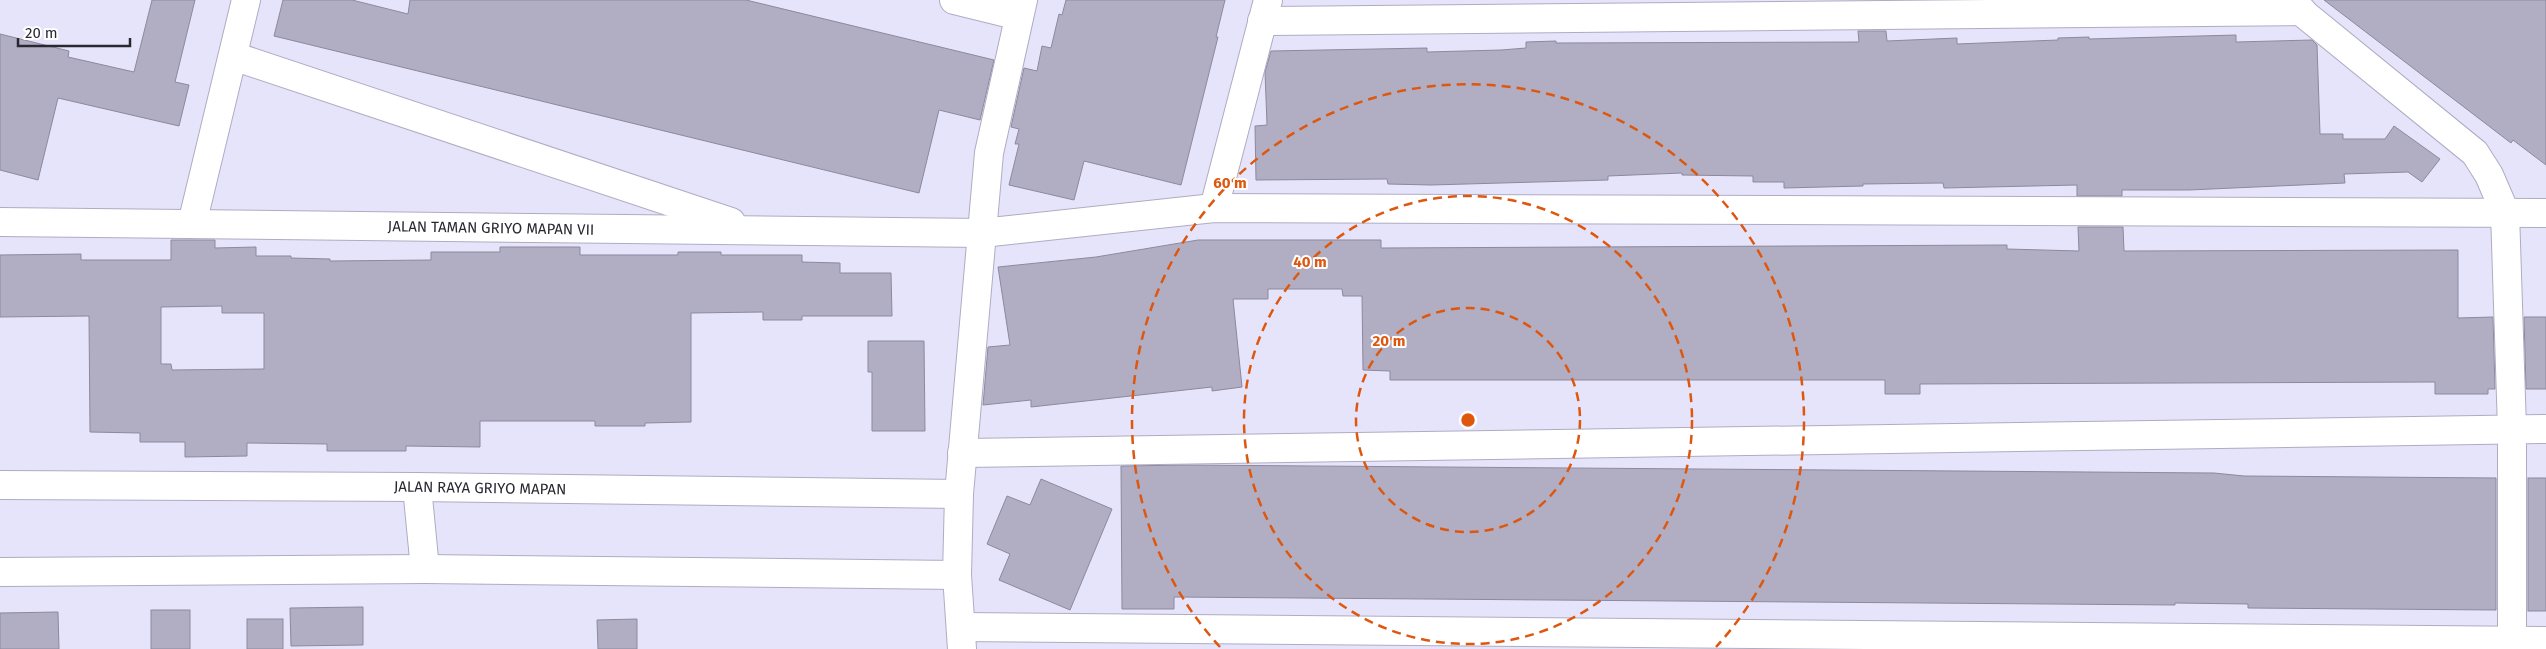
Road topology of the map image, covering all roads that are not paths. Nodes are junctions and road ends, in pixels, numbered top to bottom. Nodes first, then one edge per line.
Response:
1 (246, 0) edge
2 (954, 0) edge
3 (2294, 5) edge
4 (1021, 8) edge
5 (1265, 11) edge
6 (233, 56) junction
7 (1214, 208) junction
8 (2505, 212) junction
9 (2546, 213) edge
10 (0, 222) edge
11 (192, 224) junction
12 (756, 230) junction
13 (982, 233) junction
14 (2512, 429) junction
15 (2546, 429) edge
16 (962, 453) junction
17 (0, 485) edge
18 (417, 487) junction
19 (959, 494) junction
20 (425, 570) junction
21 (0, 572) edge
22 (957, 575) junction
23 (961, 638) edge
24 (2546, 641) edge
25 (2512, 645) edge

1 - 6 street
2 - 4 street
3 - 5 street
3 - 8 street
4 - 13 street
5 - 7 street
6 - 11 street
6 - 12 street
7 - 8 street, JALAN TAMAN GRIYO MAPAN VII
7 - 13 street, JALAN TAMAN GRIYO MAPAN VII
8 - 9 street, JALAN TAMAN GRIYO MAPAN VII
8 - 14 street
10 - 11 street, JALAN TAMAN GRIYO MAPAN VII
11 - 12 street, JALAN TAMAN GRIYO MAPAN VII
12 - 13 street, JALAN TAMAN GRIYO MAPAN VII
13 - 16 street
14 - 15 street
14 - 16 street
14 - 25 street
16 - 19 street
17 - 18 street, JALAN RAYA GRIYO MAPAN
18 - 19 street, JALAN RAYA GRIYO MAPAN
18 - 20 street
19 - 22 street
20 - 21 street
20 - 22 street
22 - 23 street
23 - 25 street
24 - 25 street

